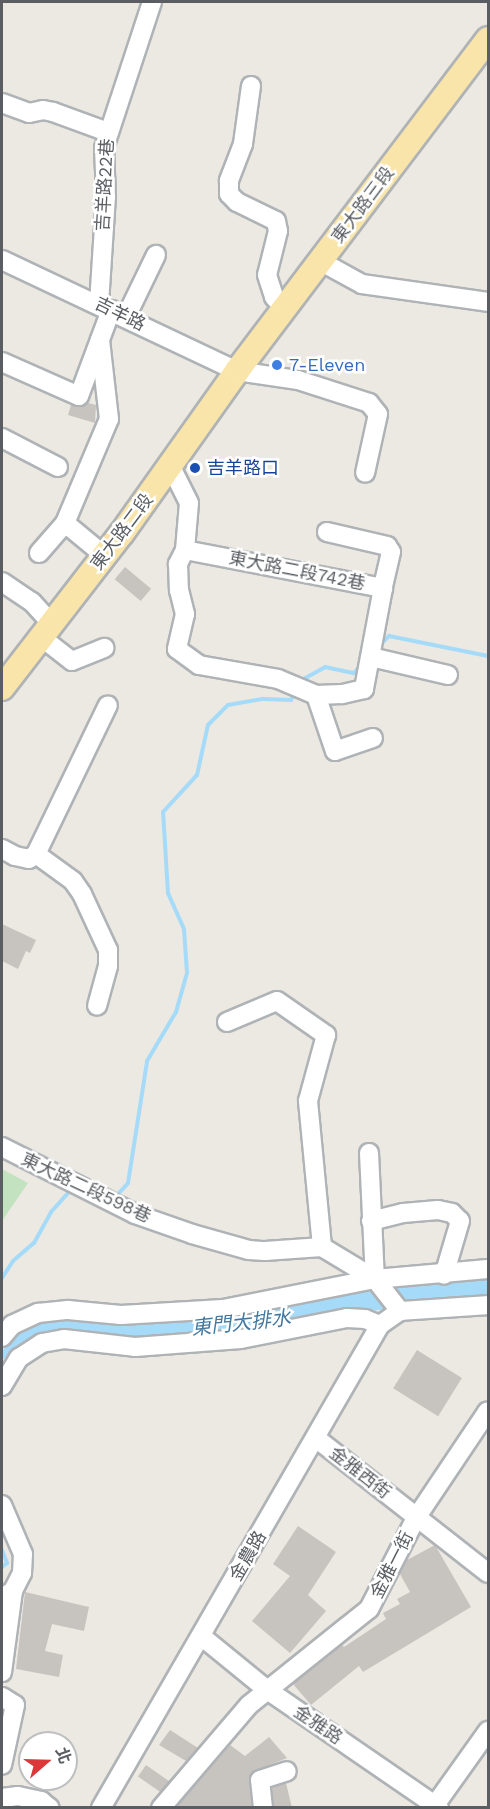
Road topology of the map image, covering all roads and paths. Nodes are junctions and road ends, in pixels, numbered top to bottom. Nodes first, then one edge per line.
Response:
1 (152, 2) edge
2 (489, 39) edge
3 (251, 86) dead end
4 (2, 103) edge
5 (108, 132) junction
6 (156, 255) dead end
7 (320, 261) junction
8 (4, 266) edge
9 (489, 302) edge
10 (284, 308) junction
11 (112, 310) junction
12 (100, 340) junction
13 (2, 363) edge
14 (237, 371) junction
15 (2, 438) edge
16 (170, 465) junction
17 (58, 467) dead end
18 (365, 473) dead end
19 (65, 523) junction
20 (327, 532) dead end
21 (185, 550) junction
22 (39, 554) dead end
23 (105, 556) junction
24 (2, 582) edge
25 (383, 588) junction
26 (46, 630) junction
27 (105, 648) dead end
28 (370, 657) junction
29 (448, 675) dead end
30 (2, 688) edge
31 (316, 695) junction
32 (108, 705) dead end
33 (373, 738) dead end
34 (2, 849) edge
35 (36, 854) junction
36 (97, 1006) dead end
37 (227, 1022) dead end
38 (2, 1147) edge
39 (369, 1153) dead end
40 (371, 1221) junction
41 (322, 1247) junction
42 (489, 1269) edge
43 (444, 1275) junction
44 (375, 1280) junction
45 (489, 1305) edge
46 (400, 1311) junction
47 (380, 1325) junction
48 (2, 1337) edge
49 (2, 1386) edge
50 (488, 1413) edge
51 (317, 1439) junction
52 (2, 1505) edge
53 (416, 1518) junction
54 (489, 1573) edge
55 (7, 1594) edge
56 (201, 1636) junction
57 (2, 1672) edge
58 (266, 1689) junction
59 (2, 1697) edge
60 (489, 1731) edge
61 (2, 1764) edge
62 (287, 1771) dead end
63 (2, 1798) edge
64 (436, 1806) edge
65 (50, 1808) edge
66 (101, 1808) edge
67 (161, 1808) edge
68 (263, 1808) edge

1 - 5 street, 吉羊路22巷
2 - 7 main road, 東大路三段
3 - 10 street
4 - 5 street
5 - 11 street, 吉羊路22巷
6 - 11 street
7 - 9 street
7 - 10 main road, 東大路三段
8 - 11 street, 吉羊路
10 - 14 main road, 東大路三段
11 - 12 street
11 - 14 street, 吉羊路
12 - 13 street
12 - 19 street
14 - 16 main road, 東大路二段
14 - 18 street, 吉羊路
15 - 17 street
16 - 21 street
16 - 23 main road, 東大路二段
19 - 22 street
19 - 23 street
20 - 25 street
21 - 25 street, 東大路二段742巷
21 - 31 street
23 - 26 main road, 東大路二段
24 - 26 street
25 - 28 street, 東大路二段742巷
26 - 27 street
26 - 30 main road, 東大路二段
28 - 29 street
28 - 31 street, 東大路二段742巷
31 - 33 street
32 - 35 street
34 - 35 street
35 - 36 street
37 - 41 street
38 - 41 street, 東大路二段598巷
39 - 40 street
40 - 43 street
40 - 44 street
41 - 44 street
42 - 43 street
43 - 44 street
44 - 46 street
44 - 48 street
45 - 46 street
46 - 47 street, 金農路
47 - 49 street
47 - 51 street, 金農路
50 - 53 street, 金雅一街
51 - 53 street, 金雅西街
51 - 56 street, 金農路
52 - 55 street
53 - 54 street, 金雅西街
53 - 58 street, 金雅一街
55 - 57 street
56 - 58 street, 金雅路
56 - 66 street, 金農路
58 - 64 street, 金雅路
58 - 67 street, 金雅一街
59 - 61 street
60 - 64 street
62 - 68 street
63 - 65 street

